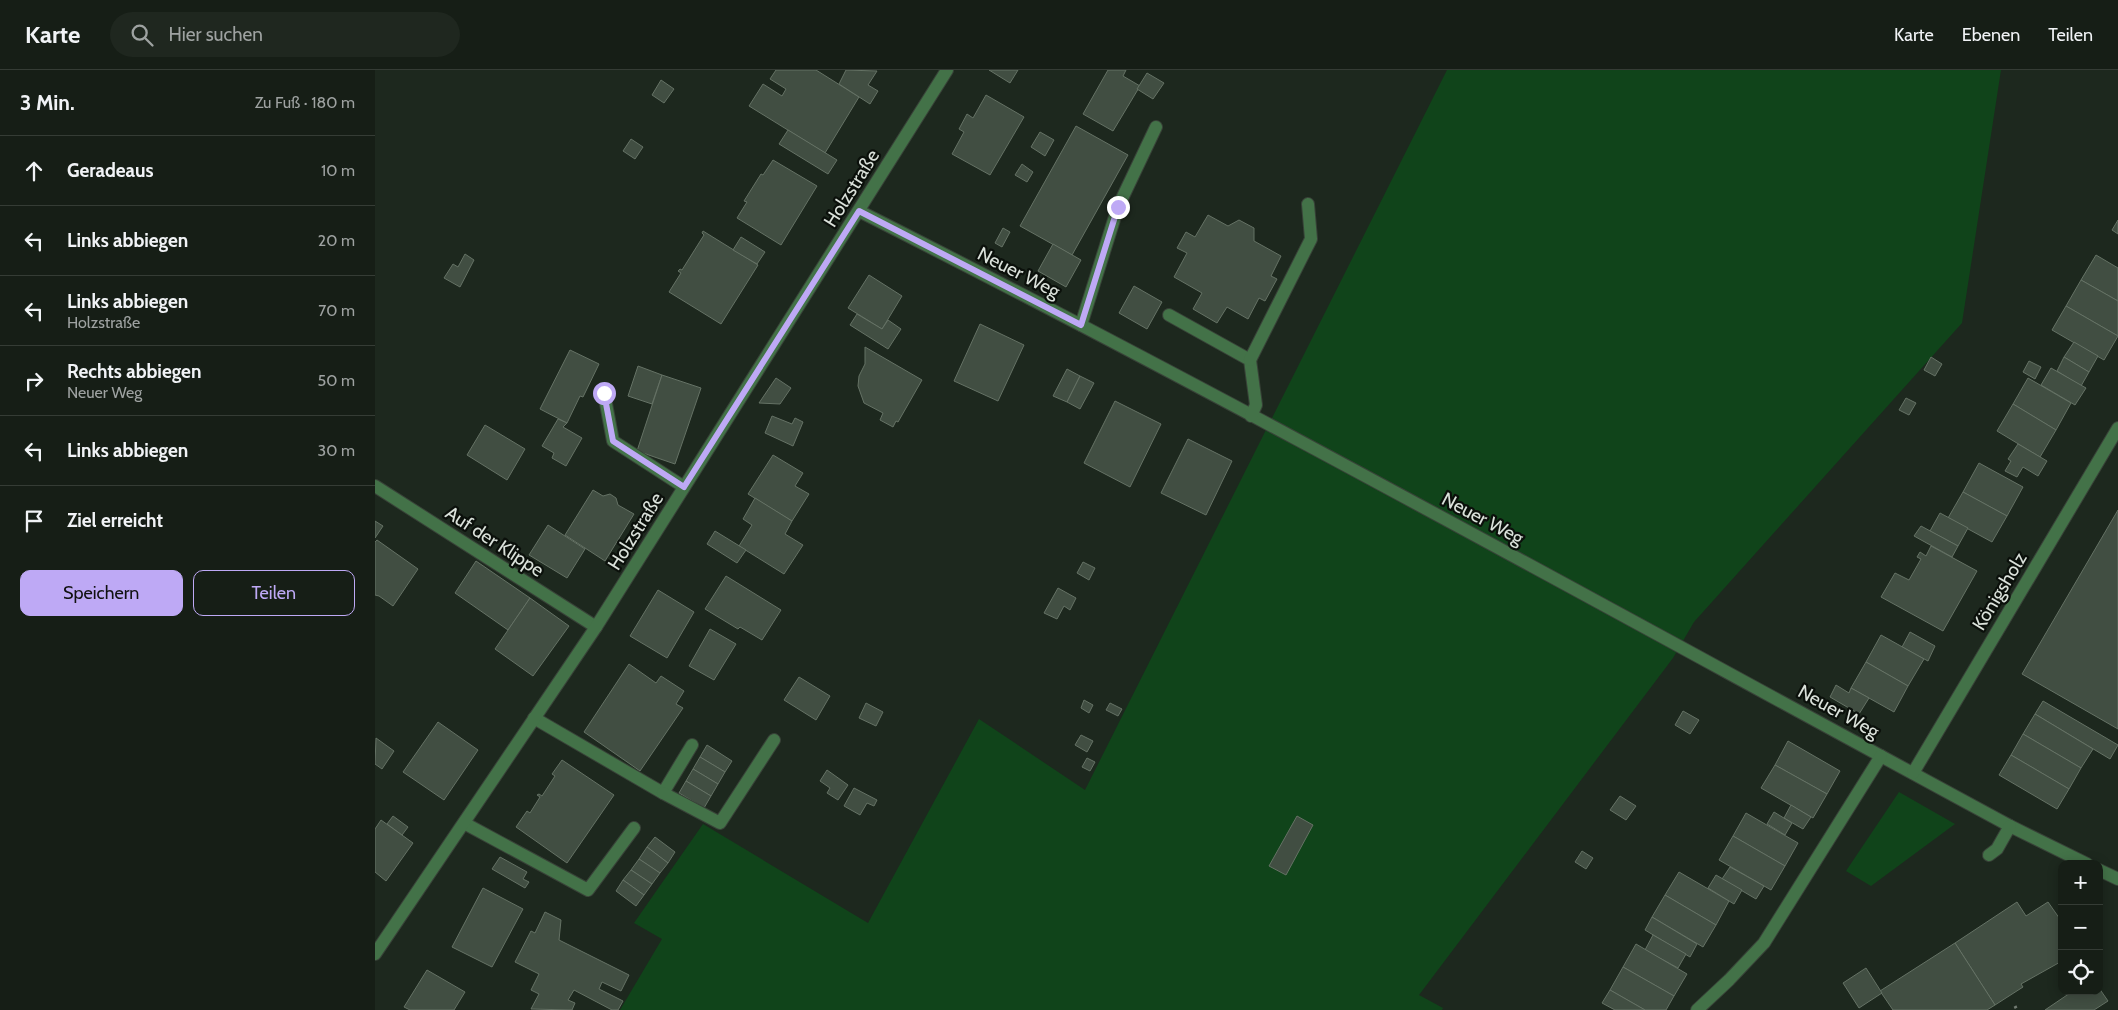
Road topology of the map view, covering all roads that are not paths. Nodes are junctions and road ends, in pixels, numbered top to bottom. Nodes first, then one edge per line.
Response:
1 (947, 70) edge
2 (1156, 126) dead end
3 (1308, 204) dead end
4 (859, 211) junction
5 (1169, 315) dead end
6 (1081, 325) junction
7 (1250, 360) junction
8 (604, 393) dead end
9 (1251, 416) junction
10 (2118, 428) edge
11 (375, 486) edge
12 (684, 487) junction
13 (596, 627) junction
14 (534, 718) junction
15 (774, 740) dead end
16 (693, 745) dead end
17 (1881, 756) junction
18 (1913, 773) junction
19 (663, 794) junction
20 (464, 823) junction
21 (2010, 826) junction
22 (635, 828) dead end
23 (1989, 855) dead end
24 (2079, 860) edge
25 (2103, 872) edge
26 (2118, 879) edge
27 (375, 954) edge
28 (1697, 1010) edge

1 - 4 street, Holzstraße
2 - 6 street
3 - 7 street
4 - 6 street, Neuer Weg
4 - 12 street, Holzstraße
5 - 7 street
6 - 9 street, Neuer Weg
7 - 9 street
8 - 12 street
9 - 17 street, Neuer Weg
10 - 18 street, Königsholz
11 - 13 street, Auf der Klippe
12 - 13 street, Holzstraße
13 - 14 street, Holzstraße
14 - 19 street
14 - 20 street, Holzstraße
15 - 19 street
16 - 19 street
17 - 18 street, Neuer Weg
17 - 28 street
18 - 21 street, Neuer Weg
20 - 22 street
20 - 27 street, Holzstraße
21 - 23 street
21 - 24 street, Neuer Weg
25 - 26 street

